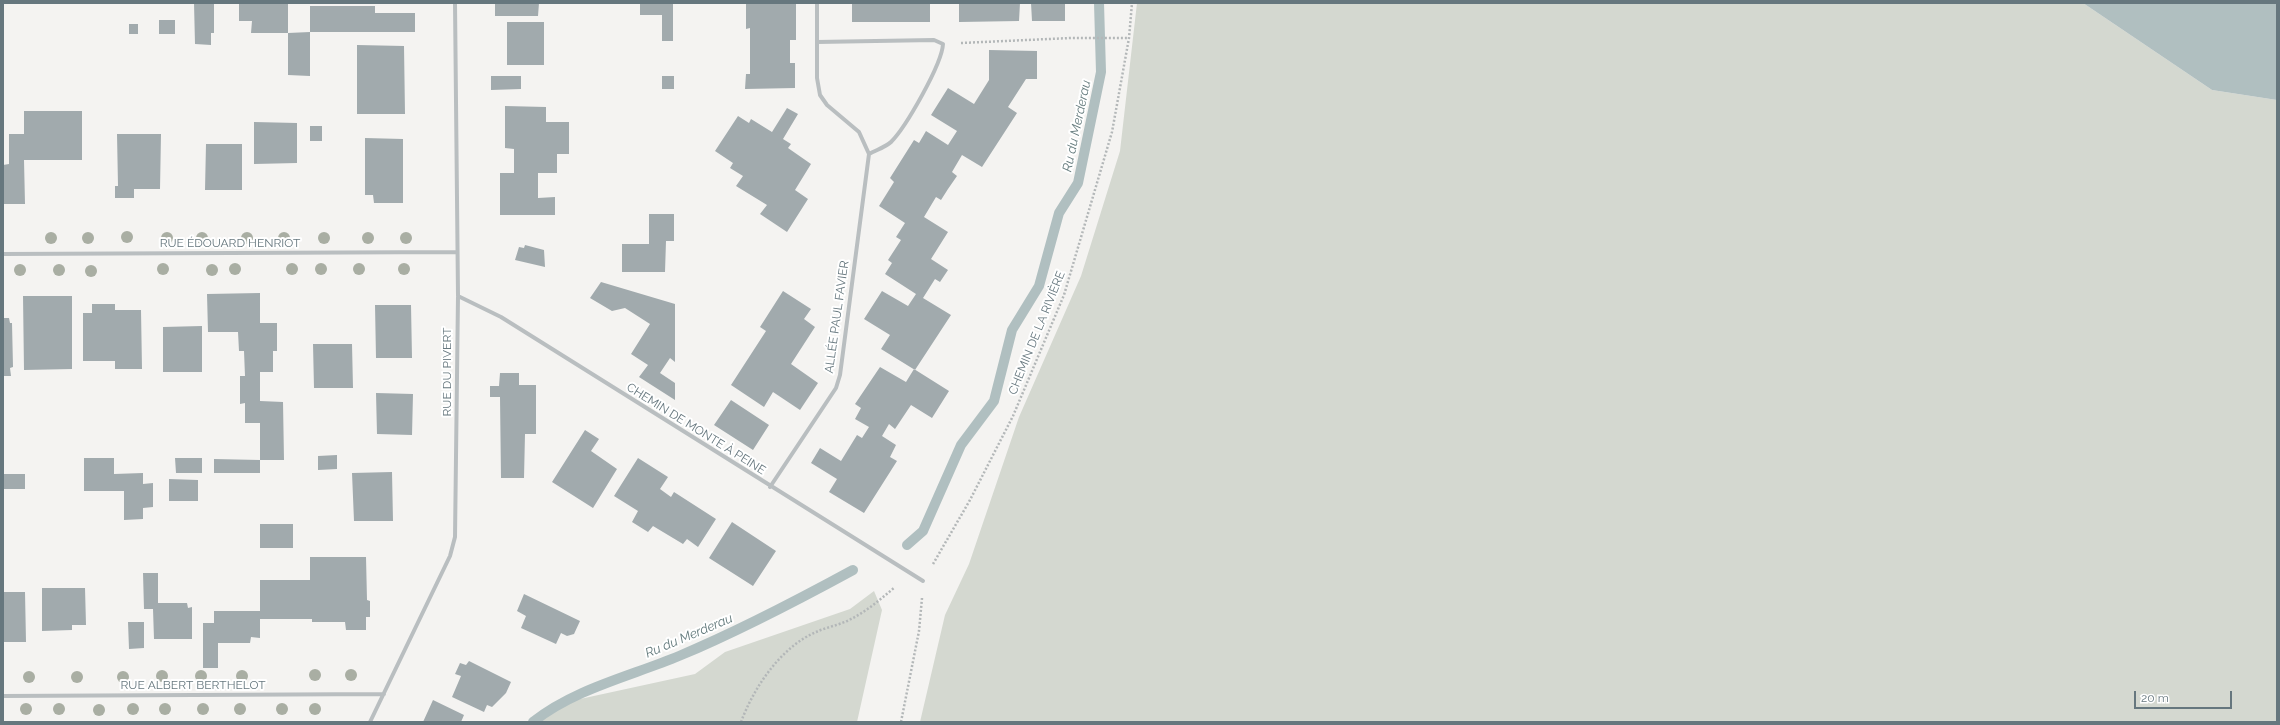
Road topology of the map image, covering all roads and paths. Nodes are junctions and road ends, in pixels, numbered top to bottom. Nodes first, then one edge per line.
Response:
1 (455, 3) edge
2 (817, 3) edge
3 (1132, 3) edge
4 (1129, 38) junction
5 (817, 42) junction
6 (943, 44) junction
7 (869, 154) junction
8 (457, 252) junction
9 (3, 254) edge
10 (458, 296) junction
11 (770, 487) junction
12 (910, 573) junction
13 (923, 581) junction
14 (384, 694) junction
15 (3, 696) edge
16 (370, 722) edge
17 (741, 722) edge
18 (901, 722) edge

1 - 8 street, RUE DU PIVERT
2 - 5 street
3 - 4 path, CHEMIN DE LA RIVIÈRE
4 - 6 path
4 - 13 path, CHEMIN DE LA RIVIÈRE
5 - 6 street
5 - 7 street
6 - 7 street
7 - 11 street, ALLÉE PAUL FAVIER
8 - 9 street, RUE ÉDOUARD HENRIOT
8 - 10 street, RUE DU PIVERT
10 - 11 street, CHEMIN DE MONTE À PEINE
10 - 14 street, RUE DU PIVERT
11 - 12 street, CHEMIN DE MONTE À PEINE
12 - 13 street, CHEMIN DE MONTE À PEINE
12 - 17 path
13 - 18 path
14 - 15 street, RUE ALBERT BERTHELOT
14 - 16 street, RUE DU PIVERT

